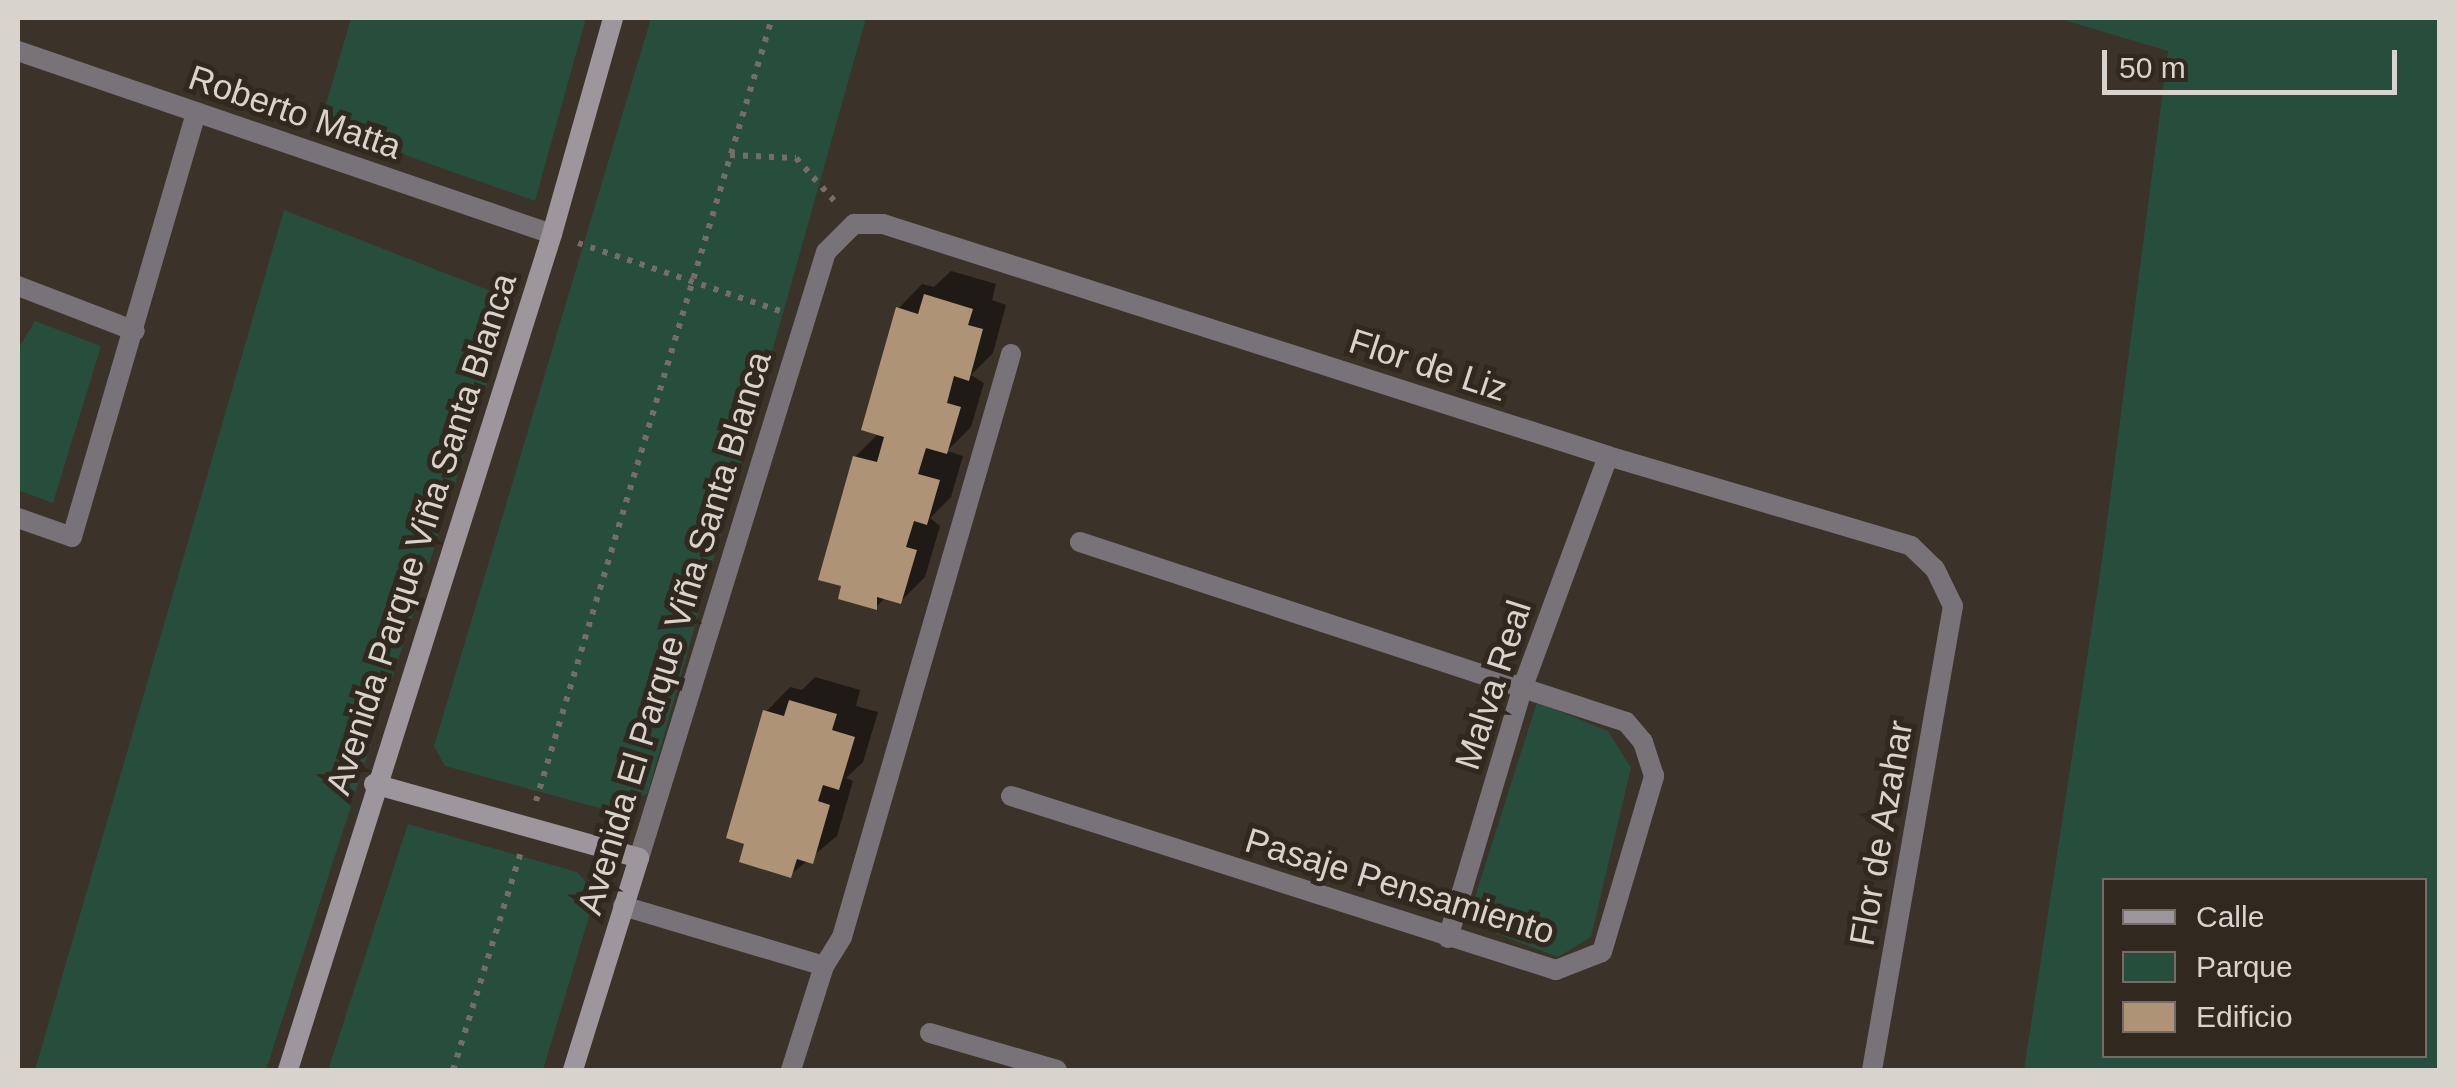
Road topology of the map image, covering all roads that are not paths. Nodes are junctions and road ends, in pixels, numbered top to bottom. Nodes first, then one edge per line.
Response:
1 (613, 18) edge
2 (18, 51) edge
3 (196, 113) junction
4 (854, 224) joint
5 (552, 234) junction
6 (18, 286) edge
7 (135, 331) junction
8 (1011, 354) dead end
9 (1608, 456) junction
10 (18, 518) edge
11 (1080, 542) dead end
12 (1953, 606) joint
13 (1522, 689) junction
14 (374, 784) junction
15 (1011, 796) dead end
16 (638, 858) junction
17 (623, 906) junction
18 (1448, 938) junction
19 (824, 966) junction
20 (930, 1033) dead end
21 (288, 1070) edge
22 (573, 1070) edge
23 (791, 1070) edge
24 (1057, 1070) edge
25 (1872, 1070) edge

1 - 5 street, Avenida Parque Viña Santa Blanca
2 - 3 street, Roberto Matta
3 - 5 street, Roberto Matta
3 - 7 street
4 - 9 street, Flor de Liz
4 - 16 street, Avenida El Parque Viña Santa Blanca
5 - 14 street, Avenida Parque Viña Santa Blanca
6 - 7 street
7 - 10 street
8 - 19 street
9 - 12 street, Flor de Liz
9 - 13 street, Malva Real
11 - 13 street
12 - 25 street, Flor de Azahar
13 - 18 street, Malva Real
13 - 18 street, Pasaje Pensamiento
14 - 16 street
14 - 21 street, Avenida Parque Viña Santa Blanca
15 - 18 street, Pasaje Pensamiento
16 - 17 street, Avenida El Parque Viña Santa Blanca
17 - 19 street
17 - 22 street, Avenida El Parque Viña Santa Blanca
19 - 23 street
20 - 24 street

